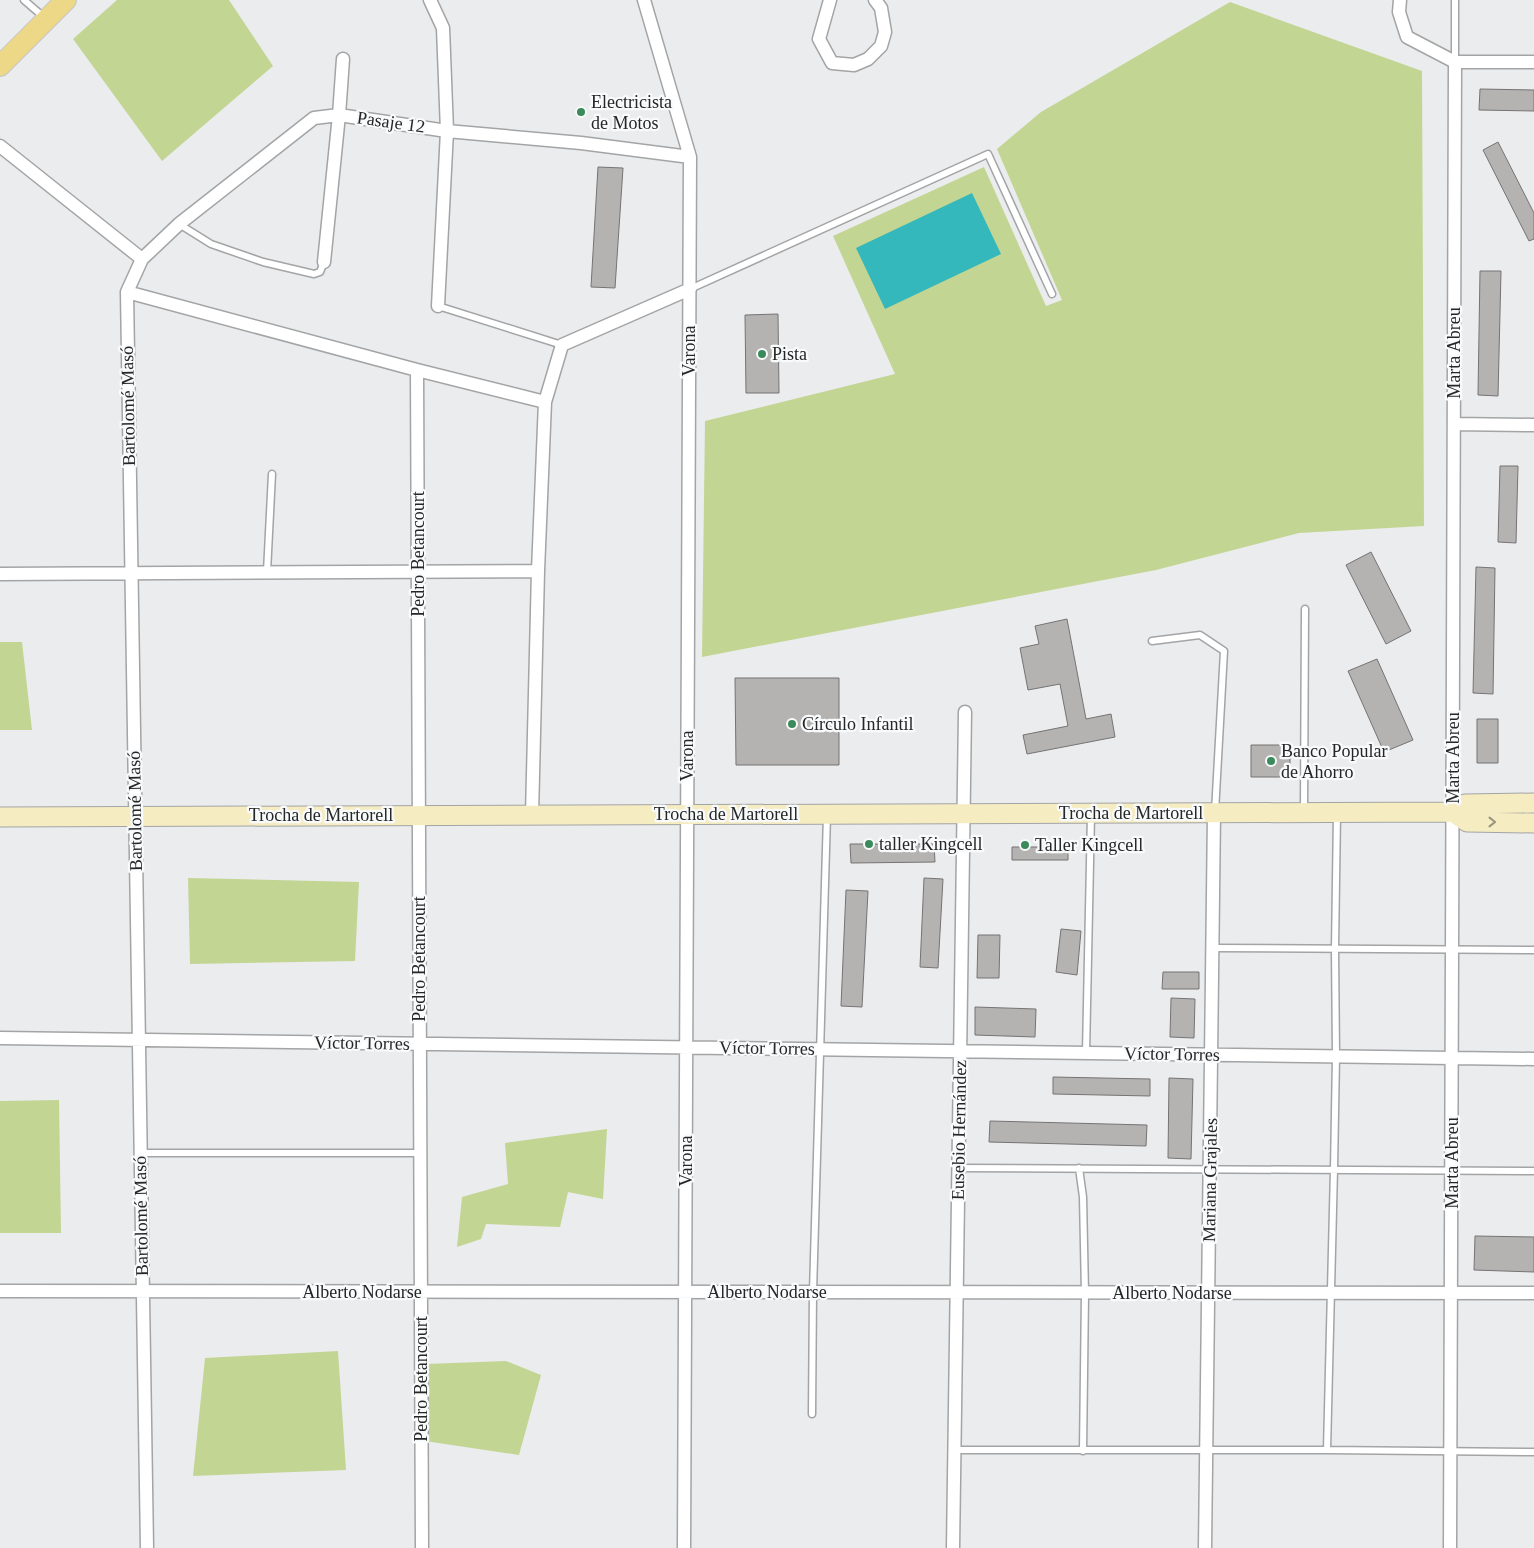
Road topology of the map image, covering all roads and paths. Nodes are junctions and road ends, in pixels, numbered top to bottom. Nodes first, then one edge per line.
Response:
1 (24, 0) edge
2 (66, 0) edge
3 (430, 0) edge
4 (644, 0) edge
5 (830, 0) edge
6 (875, 0) edge
7 (1400, 0) edge
8 (1455, 0) edge
9 (46, 20) junction
10 (343, 59) dead end
11 (1455, 62) junction
12 (1534, 62) edge
13 (0, 66) edge
14 (339, 115) junction
15 (447, 131) junction
16 (0, 146) edge
17 (690, 157) junction
18 (179, 224) junction
19 (142, 259) junction
20 (324, 262) joint
21 (690, 289) junction
22 (126, 292) junction
23 (1052, 294) dead end
24 (438, 306) joint
25 (562, 345) junction
26 (417, 370) junction
27 (545, 402) junction
28 (1454, 424) junction
29 (1534, 425) edge
30 (272, 474) dead end
31 (538, 571) junction
32 (267, 572) junction
33 (418, 572) junction
34 (131, 573) junction
35 (0, 574) edge
36 (1306, 608) dead end
37 (1152, 641) dead end
38 (965, 712) dead end
39 (1534, 803) edge
40 (1304, 812) junction
41 (1337, 812) junction
42 (1453, 812) junction
43 (964, 813) junction
44 (1091, 813) junction
45 (1214, 813) junction
46 (687, 814) junction
47 (827, 814) junction
48 (419, 815) junction
49 (532, 815) junction
50 (135, 816) junction
51 (0, 817) edge
52 (1534, 822) edge
53 (1213, 948) junction
54 (1335, 949) junction
55 (1452, 949) junction
56 (1534, 950) edge
57 (0, 1038) edge
58 (138, 1040) junction
59 (420, 1044) junction
60 (686, 1047) junction
61 (820, 1049) junction
62 (960, 1051) junction
63 (1086, 1053) junction
64 (1212, 1054) junction
65 (1336, 1056) junction
66 (1452, 1057) junction
67 (1534, 1059) edge
68 (140, 1153) junction
69 (420, 1153) junction
70 (958, 1168) junction
71 (1079, 1168) junction
72 (1210, 1169) junction
73 (1334, 1169) junction
74 (1452, 1171) junction
75 (1534, 1171) edge
76 (0, 1291) edge
77 (142, 1292) junction
78 (421, 1292) junction
79 (685, 1292) junction
80 (813, 1292) junction
81 (957, 1292) junction
82 (1085, 1293) junction
83 (1208, 1293) junction
84 (1331, 1293) junction
85 (1451, 1293) junction
86 (1534, 1293) edge
87 (812, 1414) dead end
88 (954, 1450) junction
89 (1207, 1450) junction
90 (1327, 1450) junction
91 (1083, 1451) junction
92 (1451, 1452) junction
93 (1534, 1452) edge
94 (147, 1548) edge
95 (422, 1548) edge
96 (684, 1548) edge
97 (953, 1548) edge
98 (1206, 1548) edge
99 (1450, 1548) edge

1 - 9 lane
2 - 9 main road
3 - 15 street
4 - 17 street, Varona
5 - 6 street
7 - 11 street
8 - 11 lane
9 - 13 main road
10 - 14 street
11 - 12 street
11 - 28 street, Marta Abreu
14 - 15 street, Pasaje 12
14 - 18 street, Pasaje 12
14 - 20 street
15 - 17 street, Pasaje 12
15 - 24 street
16 - 19 street
17 - 21 street, Varona
18 - 19 street, Pasaje 12
18 - 20 lane
19 - 22 street, Bartolomé Masó
21 - 23 lane
21 - 25 street
21 - 46 street, Varona
22 - 26 street
22 - 34 street, Bartolomé Masó
24 - 25 lane
25 - 27 street
26 - 27 street
26 - 33 street, Pedro Betancourt
27 - 31 street
28 - 29 street
28 - 42 street, Marta Abreu
30 - 32 lane
31 - 33 street
31 - 49 street
32 - 33 street
32 - 34 street
33 - 48 street, Pedro Betancourt
34 - 35 street
34 - 50 street, Bartolomé Masó
36 - 40 lane
37 - 45 lane
38 - 43 street, Eusebio Hernández
39 - 42 street, Trocha de Martorell
40 - 41 street, Trocha de Martorell
40 - 45 street, Trocha de Martorell
41 - 42 street, Trocha de Martorell
41 - 54 lane
42 -> 52 street, Trocha de Martorell
42 - 55 street, Marta Abreu
43 - 44 street, Trocha de Martorell
43 - 47 street, Trocha de Martorell
43 - 62 street, Eusebio Hernández
44 - 45 street, Trocha de Martorell
44 - 63 lane
45 - 53 street, Mariana Grajales
46 - 47 street, Trocha de Martorell
46 - 49 street, Trocha de Martorell
46 - 60 street, Varona
47 - 61 lane
48 - 49 street, Trocha de Martorell
48 - 50 street, Trocha de Martorell
48 - 59 street, Pedro Betancourt
50 - 51 street, Trocha de Martorell
50 - 58 street, Bartolomé Masó
53 - 54 lane
53 - 64 street, Mariana Grajales
54 - 55 lane
54 - 65 lane
55 - 56 lane
55 - 66 street, Marta Abreu
57 - 58 street, Víctor Torres
58 - 59 street, Víctor Torres
58 - 68 street, Bartolomé Masó
59 - 60 street, Víctor Torres
59 - 69 street, Pedro Betancourt
60 - 61 street, Víctor Torres
60 - 79 street, Varona
61 - 62 street, Víctor Torres
61 - 80 lane
62 - 63 street, Víctor Torres
62 - 70 street, Eusebio Hernández
63 - 64 street, Víctor Torres
64 - 65 street, Víctor Torres
64 - 72 street, Mariana Grajales
65 - 66 street, Víctor Torres
65 - 73 lane
66 - 67 street, Víctor Torres
66 - 74 street, Marta Abreu
68 - 69 lane
68 - 77 street, Bartolomé Masó
69 - 78 street, Pedro Betancourt
70 - 71 lane
70 - 81 street, Eusebio Hernández
71 - 72 lane
71 - 82 lane
72 - 73 lane
72 - 83 street, Mariana Grajales
73 - 74 lane
73 - 84 lane
74 - 75 lane
74 - 85 street, Marta Abreu
76 - 77 street, Alberto Nodarse
77 - 78 street, Alberto Nodarse
77 - 94 street, Bartolomé Masó
78 - 79 street, Alberto Nodarse
78 - 95 street, Pedro Betancourt
79 - 80 street, Alberto Nodarse
79 - 96 street, Varona
80 - 81 street, Alberto Nodarse
80 - 87 lane
81 - 82 street, Alberto Nodarse
81 - 88 street, Eusebio Hernández
82 - 83 street, Alberto Nodarse
82 - 91 lane
83 - 84 street, Alberto Nodarse
83 - 89 street, Mariana Grajales
84 - 85 street, Alberto Nodarse
84 - 90 lane
85 - 86 street, Alberto Nodarse
85 - 92 street, Marta Abreu
88 - 91 lane
88 - 97 street, Eusebio Hernández
89 - 90 lane
89 - 91 lane
89 - 98 street, Mariana Grajales
90 - 92 lane
92 - 93 lane
92 - 99 street, Marta Abreu

